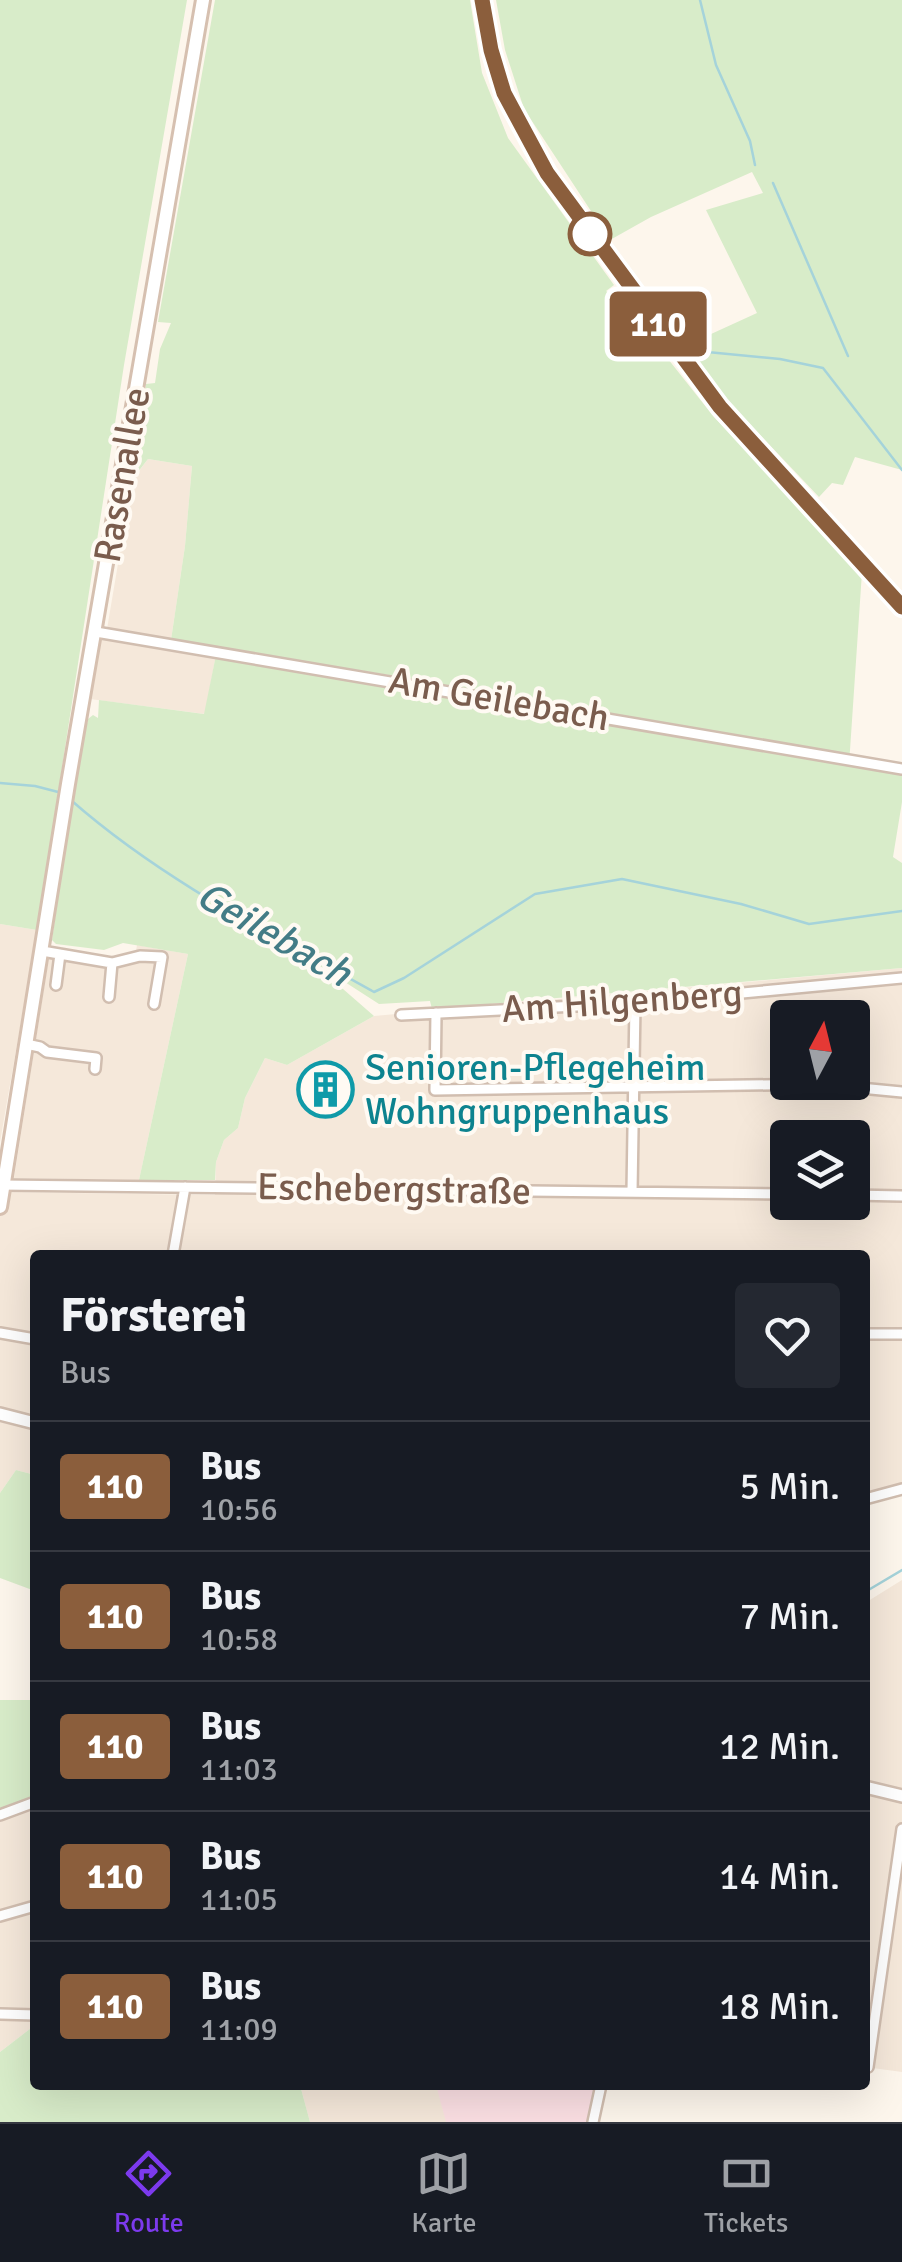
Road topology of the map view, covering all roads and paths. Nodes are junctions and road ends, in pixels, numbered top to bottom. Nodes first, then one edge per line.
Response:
1 (203, 0) edge
2 (482, 0) edge
3 (902, 607) edge
4 (96, 632) junction
5 (902, 769) edge
6 (42, 951) junction
7 (60, 954) junction
8 (112, 963) junction
9 (902, 978) edge
10 (56, 985) dead end
11 (109, 996) dead end
12 (636, 1002) junction
13 (154, 1004) dead end
14 (436, 1013) junction
15 (401, 1015) dead end
16 (26, 1044) junction
17 (94, 1068) dead end
18 (635, 1087) junction
19 (902, 1092) edge
20 (2, 1185) edge
21 (185, 1187) junction
22 (632, 1192) junction
23 (770, 1194) edge
24 (870, 1195) edge
25 (902, 1196) edge
26 (0, 1207) edge
27 (174, 1250) edge
28 (0, 1333) edge
29 (870, 1334) edge
30 (902, 1334) edge
31 (30, 1338) edge
32 (0, 1414) edge
33 (30, 1422) edge
34 (902, 1488) edge
35 (870, 1498) edge
36 (870, 1787) edge
37 (902, 1796) edge
38 (30, 1804) edge
39 (0, 1814) edge
40 (902, 1830) edge
41 (30, 1907) edge
42 (0, 1916) edge
43 (870, 1990) edge
44 (879, 1991) junction
45 (0, 2014) edge
46 (30, 2015) edge
47 (870, 2044) edge
48 (600, 2090) edge
49 (593, 2122) edge

1 - 4 main road, Rasenallee
2 - 3 main road
4 - 5 street, Am Geilebach
4 - 6 main road, Rasenallee
6 - 7 street
6 - 16 main road, Rasenallee
7 - 8 street
7 - 10 street
8 - 11 street
8 - 13 street
9 - 12 street, Am Hilgenberg
12 - 14 street, Am Hilgenberg
12 - 18 street
14 - 15 street, Am Hilgenberg
14 - 18 street
16 - 17 street
16 - 20 main road, Rasenallee
18 - 19 street
18 - 22 street
20 - 21 street, Eschebergstraße
20 - 26 main road, Rasenallee
21 - 22 street, Eschebergstraße
21 - 27 street
22 - 23 street, Eschebergstraße
24 - 25 street
28 - 31 street
29 - 30 street
32 - 33 street
34 - 35 street
36 - 37 street
38 - 39 street
40 - 44 street
41 - 42 street
43 - 44 street
44 - 47 street
45 - 46 street
48 - 49 street

